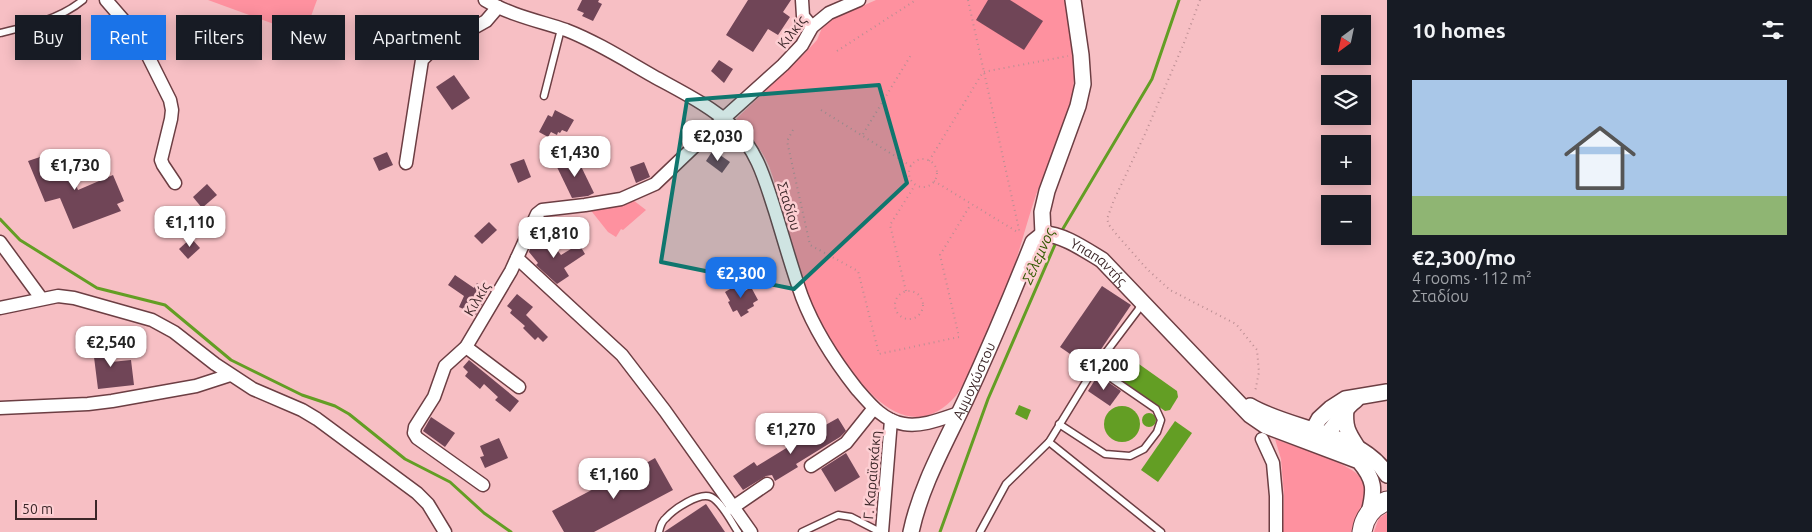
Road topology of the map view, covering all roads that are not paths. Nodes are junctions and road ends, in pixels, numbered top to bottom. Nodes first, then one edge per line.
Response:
1 (83, 0) edge
2 (106, 0) edge
3 (485, 0) edge
4 (802, 0) edge
5 (859, 0) edge
6 (1073, 0) edge
7 (498, 7) junction
8 (812, 27) junction
9 (561, 29) junction
10 (0, 33) edge
11 (544, 96) dead end
12 (723, 119) junction
13 (406, 163) dead end
14 (175, 183) dead end
15 (1047, 234) junction
16 (0, 242) edge
17 (517, 258) junction
18 (41, 298) junction
19 (1142, 301) junction
20 (0, 308) edge
21 (466, 348) junction
22 (1095, 367) junction
23 (230, 375) junction
24 (519, 387) dead end
25 (1377, 395) edge
26 (0, 408) edge
27 (874, 408) junction
28 (1346, 409) junction
29 (959, 413) junction
30 (891, 420) junction
31 (1059, 424) junction
32 (1318, 436) junction
33 (1262, 439) dead end
34 (1049, 442) junction
35 (1359, 450) junction
36 (810, 466) dead end
37 (1387, 475) edge
38 (767, 484) dead end
39 (482, 485) dead end
40 (1387, 501) edge
41 (732, 508) junction
42 (1363, 526) edge
43 (445, 532) edge
44 (659, 532) edge
45 (747, 532) edge
46 (802, 532) edge
47 (881, 532) edge
48 (911, 532) edge
49 (980, 532) edge
50 (1161, 532) edge
51 (1276, 532) edge

1 - 10 lane
2 - 14 street
3 - 7 street, Σταδίου
4 - 8 street
5 - 8 street, Κιλκίς
6 - 15 street
7 - 9 street, Σταδίου
7 - 13 street
8 - 12 street, Κιλκίς
9 - 11 lane
9 - 12 street, Σταδίου
12 - 17 street, Κιλκίς
12 - 27 street, Σταδίου
15 - 19 street, Υπαπαντής
15 - 29 street, Αμμοχώστου
16 - 18 street
17 - 21 street, Κιλκίς
17 - 41 street
18 - 20 street
18 - 23 street
19 - 22 lane
19 - 32 street, Υπαπαντής
21 - 24 street
21 - 39 street, Κιλκίς
22 - 31 lane
22 - 31 lane
23 - 26 street
23 - 43 street
25 - 28 street
25 - 32 street
27 - 30 street, Σταδίου
27 - 36 street
28 - 32 street
28 - 35 street
29 - 30 street, Σταδίου
29 - 48 street, Αμμοχώστου
30 - 47 street, Γ. Καραϊσκάκη
31 - 34 lane
32 - 35 street
32 - 42 street
33 - 51 street
34 - 49 lane
34 - 50 lane
35 - 37 street
38 - 41 street
40 - 42 main road
41 - 45 street
44 - 45 lane
46 - 47 lane

